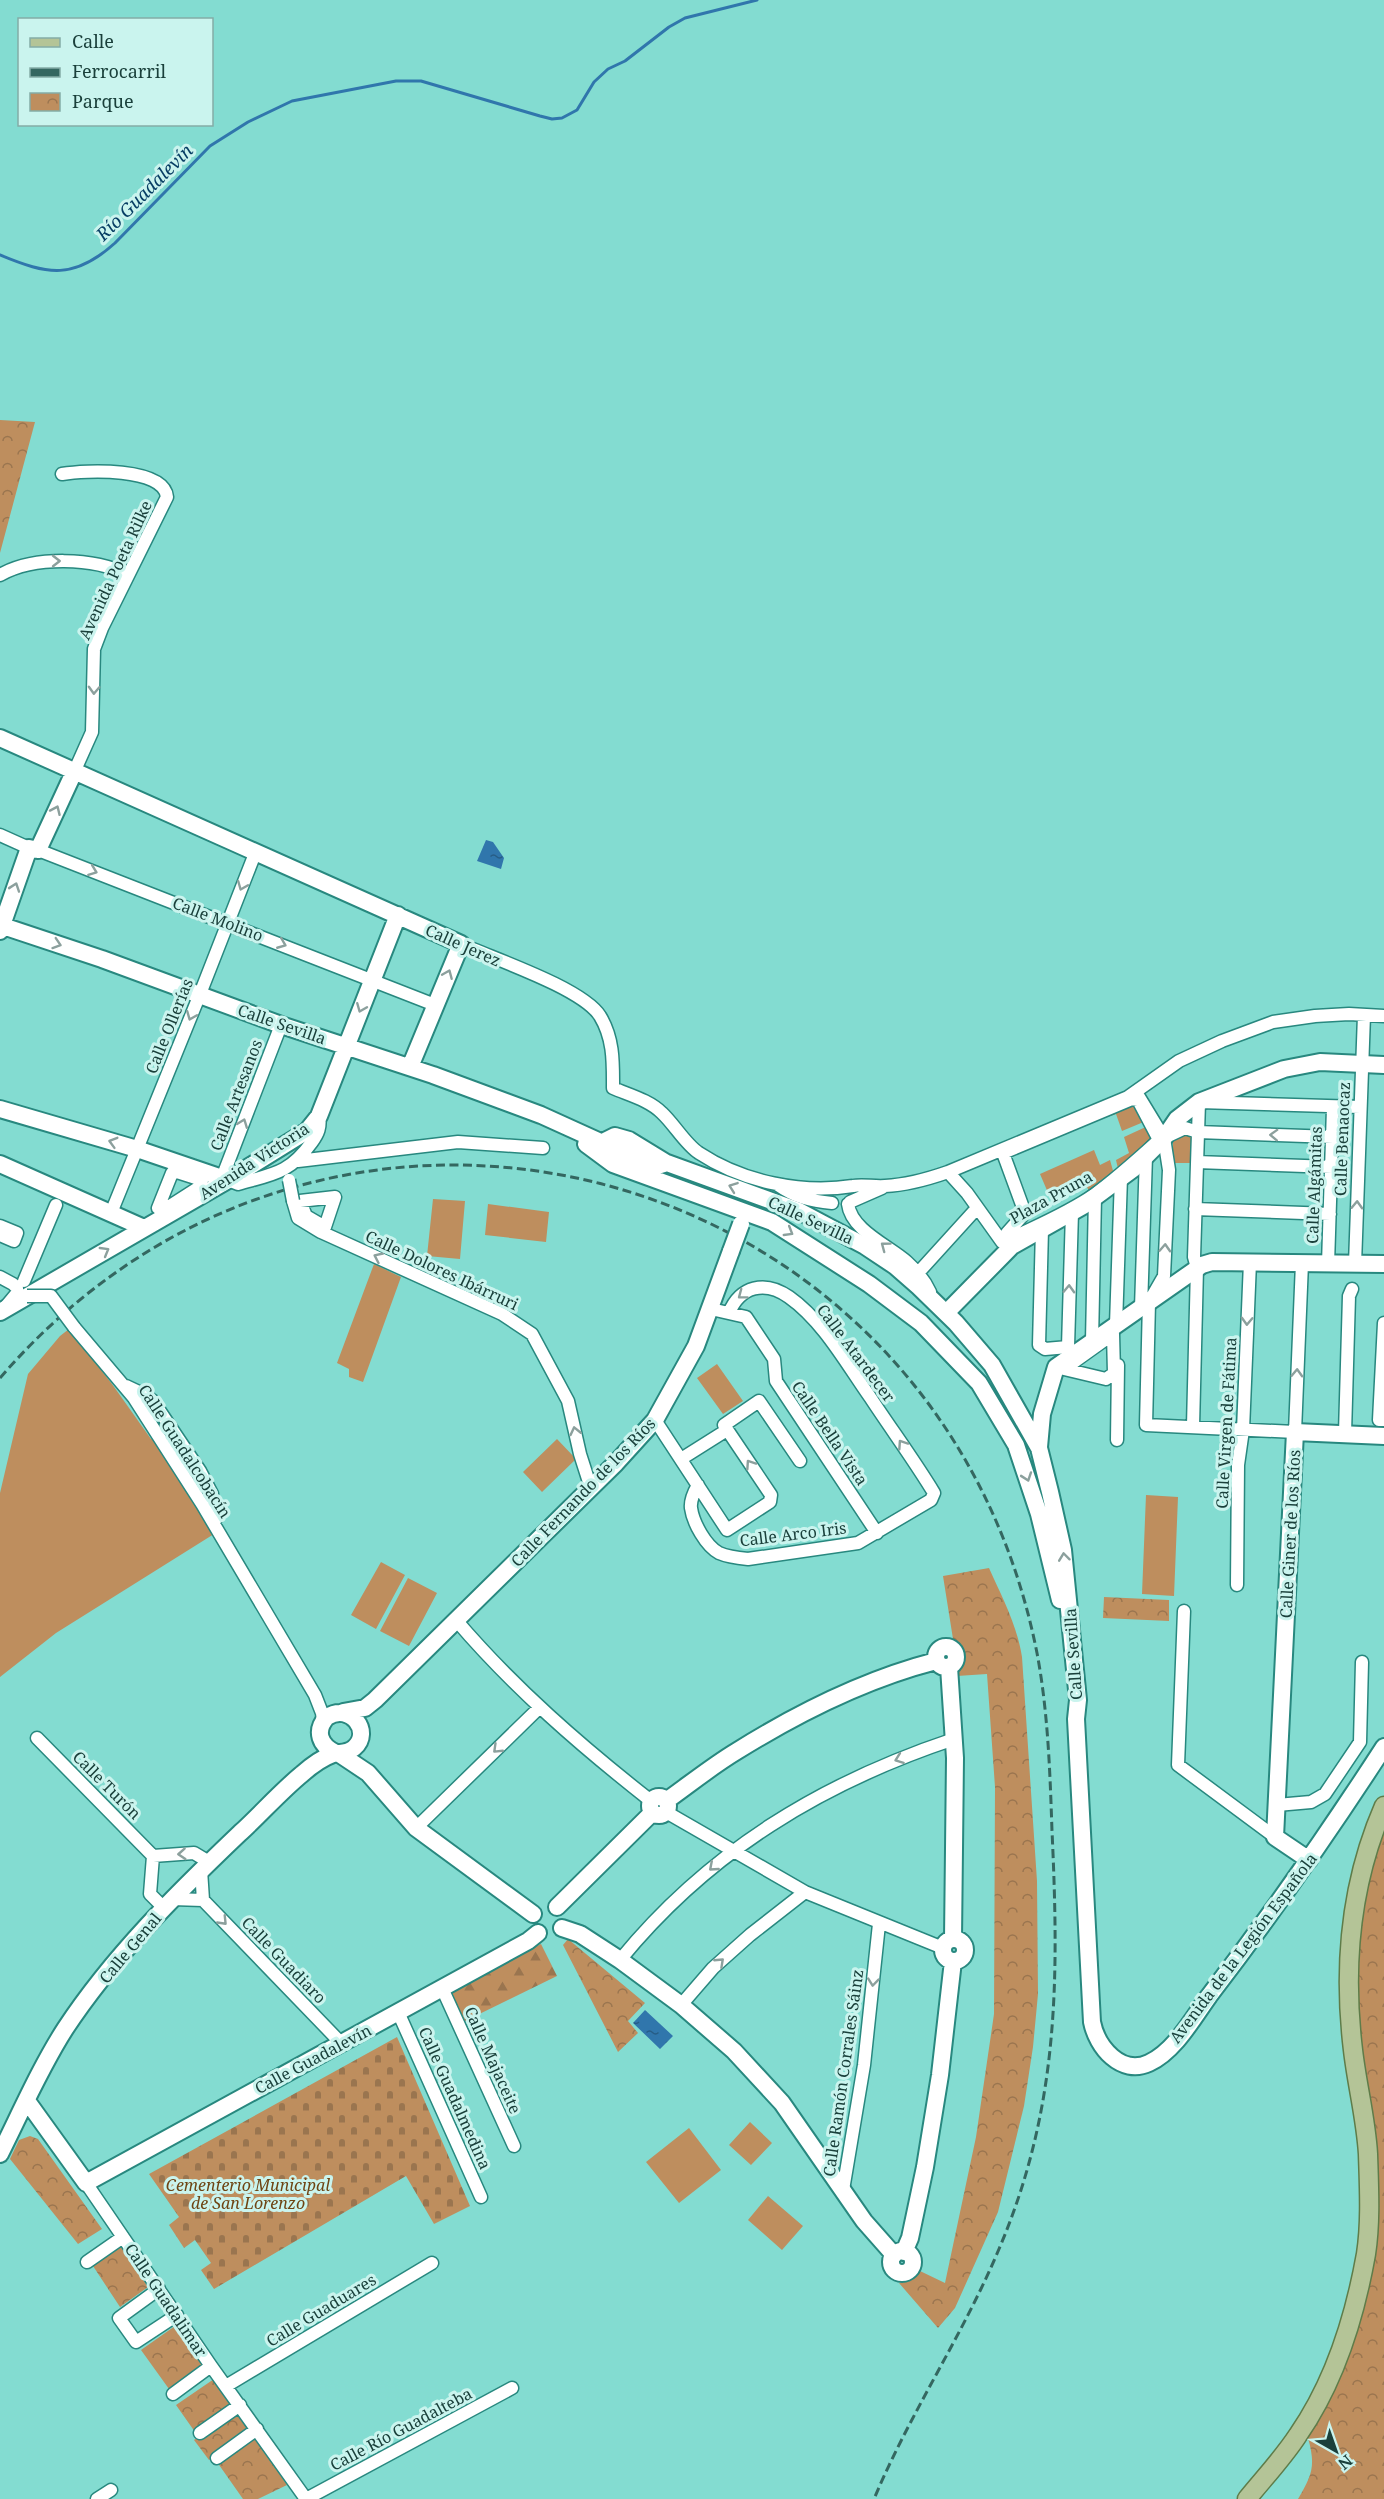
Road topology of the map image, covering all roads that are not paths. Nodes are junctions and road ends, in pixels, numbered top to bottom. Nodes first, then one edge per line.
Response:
1 (62, 474) dead end
2 (0, 575) edge
3 (128, 575) junction
4 (0, 738) edge
5 (75, 770) junction
6 (0, 835) edge
7 (33, 849) junction
8 (256, 851) junction
9 (398, 915) junction
10 (227, 922) junction
11 (1, 927) edge
12 (461, 944) junction
13 (372, 980) junction
14 (200, 994) junction
15 (435, 1005) junction
16 (1364, 1015) junction
17 (1384, 1016) edge
18 (281, 1025) junction
19 (347, 1045) junction
20 (1361, 1062) junction
21 (1384, 1065) edge
22 (410, 1067) junction
23 (1136, 1092) junction
24 (1199, 1102) junction
25 (1358, 1105) junction
26 (0, 1108) edge
27 (1333, 1108) junction
28 (563, 1125) junction
29 (1198, 1132) junction
30 (309, 1137) junction
31 (1333, 1137) junction
32 (1161, 1138) junction
33 (604, 1145) junction
34 (543, 1148) dead end
35 (137, 1149) junction
36 (1146, 1156) junction
37 (298, 1161) junction
38 (1197, 1162) junction
39 (0, 1164) edge
40 (617, 1164) junction
41 (1332, 1167) junction
42 (948, 1172) junction
43 (288, 1175) junction
44 (1121, 1177) junction
45 (225, 1179) junction
46 (777, 1184) junction
47 (886, 1186) junction
48 (841, 1188) junction
49 (863, 1197) junction
50 (1095, 1197) junction
51 (832, 1203) junction
52 (849, 1203) junction
53 (56, 1205) dead end
54 (977, 1208) junction
55 (1196, 1209) junction
56 (1072, 1212) junction
57 (111, 1213) junction
58 (1330, 1214) junction
59 (744, 1218) junction
60 (857, 1222) junction
61 (0, 1226) edge
62 (144, 1228) junction
63 (1042, 1229) junction
64 (0, 1235) edge
65 (1012, 1246) junction
66 (1250, 1262) junction
67 (1302, 1263) junction
68 (1328, 1264) junction
69 (1355, 1264) junction
70 (1384, 1264) edge
71 (1197, 1268) junction
72 (918, 1273) junction
73 (0, 1277) edge
74 (21, 1287) junction
75 (1352, 1289) dead end
76 (48, 1291) junction
77 (1145, 1305) junction
78 (941, 1308) junction
79 (711, 1309) junction
80 (0, 1312) edge
81 (729, 1313) junction
82 (1384, 1323) edge
83 (1116, 1327) junction
84 (1092, 1341) junction
85 (972, 1342) junction
86 (1071, 1350) junction
87 (954, 1357) junction
88 (992, 1365) junction
89 (976, 1380) junction
90 (1042, 1414) junction
91 (655, 1419) junction
92 (1384, 1420) edge
93 (1004, 1424) junction
94 (1193, 1426) junction
95 (727, 1430) junction
96 (1029, 1430) junction
97 (1243, 1430) junction
98 (1295, 1432) junction
99 (1345, 1433) junction
100 (1382, 1439) edge
101 (1117, 1440) dead end
102 (1039, 1448) junction
103 (681, 1459) junction
104 (800, 1461) dead end
105 (698, 1485) junction
106 (593, 1486) junction
107 (934, 1493) joint
108 (877, 1533) junction
109 (1237, 1585) dead end
110 (1184, 1611) dead end
111 (456, 1620) junction
112 (1362, 1662) dead end
113 (375, 1700) junction
114 (539, 1708) junction
115 (1076, 1719) junction
116 (330, 1720) junction
117 (360, 1735) junction
118 (37, 1738) dead end
119 (954, 1739) junction
120 (1384, 1746) edge
121 (337, 1753) junction
122 (368, 1773) junction
123 (302, 1774) junction
124 (1277, 1805) junction
125 (1384, 1806) edge
126 (659, 1807) junction
127 (416, 1828) junction
128 (1384, 1833) edge
129 (1275, 1837) junction
130 (732, 1852) junction
131 (153, 1856) junction
132 (1309, 1860) junction
133 (205, 1866) junction
134 (1357, 1891) junction
135 (805, 1892) junction
136 (203, 1900) junction
137 (168, 1904) junction
138 (557, 1907) junction
139 (533, 1914) junction
140 (879, 1924) junction
141 (562, 1928) junction
142 (538, 1933) junction
143 (950, 1949) junction
144 (620, 1960) junction
145 (442, 1988) junction
146 (681, 2005) junction
147 (398, 2012) junction
148 (341, 2043) junction
149 (27, 2100) junction
150 (514, 2146) dead end
151 (0, 2154) edge
152 (86, 2182) junction
153 (843, 2190) junction
154 (481, 2197) dead end
155 (123, 2237) junction
156 (87, 2262) dead end
157 (432, 2263) dead end
158 (159, 2289) junction
159 (177, 2315) junction
160 (211, 2366) junction
161 (226, 2386) junction
162 (512, 2388) dead end
163 (173, 2394) dead end
164 (240, 2405) junction
165 (257, 2428) junction
166 (200, 2433) dead end
167 (217, 2458) dead end
168 (111, 2490) dead end
169 (97, 2499) edge
170 (306, 2499) edge
171 (1247, 2499) edge

1 - 3 street, Avenida Poeta Rilke
2 -> 3 street
3 -> 5 street, Avenida Poeta Rilke
4 - 5 main road, Calle Jerez
7 -> 5 main road
5 - 8 main road, Calle Jerez
6 - 7 street, Calle Molino
7 -> 10 street, Calle Molino
11 -> 7 main road
8 - 9 main road, Calle Jerez
8 -> 10 street, Calle Ollerías
9 - 12 main road, Calle Jerez
9 - 13 main road, Avenida Victoria
10 -> 13 street, Calle Molino
10 - 14 street, Calle Ollerías
11 -> 14 main road, Calle Sevilla
15 -> 12 main road
12 - 46 street, Calle Jerez
13 - 15 street, Calle Molino
13 -> 19 main road, Avenida Victoria
14 - 18 main road, Calle Sevilla
14 -> 35 street, Calle Ollerías
15 - 22 main road
16 - 17 street
16 - 20 street, Calle Benaocaz
16 - 23 street
18 - 19 main road, Calle Sevilla
45 -> 18 street, Calle Artesanos
19 - 22 main road, Calle Sevilla
19 - 30 main road, Avenida Victoria
20 - 21 main road
20 - 24 main road
20 - 25 street, Calle Benaocaz
22 - 28 main road, Calle Sevilla
23 - 32 street
23 - 42 street
24 - 27 street
24 - 29 street
24 - 32 main road
25 - 25 street
25 - 27 street
69 -> 25 street, Calle Benaocaz
35 -> 26 main road
27 - 31 street, Calle Algámitas
28 - 33 main road, Calle Sevilla
28 - 40 main road, Calle Sevilla
31 -> 29 street
29 - 32 street
29 - 38 street
30 - 37 street
30 - 45 main road, Avenida Victoria
31 - 41 street, Calle Algámitas
32 - 32 street, Plaza Pruna
32 - 36 main road
77 -> 32 street
33 - 40 main road
78 -> 33 main road, Calle Sevilla
34 - 37 street
35 - 45 main road
35 - 57 street, Calle Ollerías
36 - 44 main road
36 - 77 street
37 - 43 street
38 - 41 street
38 - 55 street
39 - 57 main road
40 - 59 main road, Calle Sevilla
41 - 58 street, Calle Algámitas
42 - 47 street
42 - 54 street
43 - 45 street
106 -> 43 street, Calle Dolores Ibárruri, bridge
44 - 50 main road
44 - 83 street
45 - 62 main road, Avenida Victoria
46 - 48 street, Calle Jerez
46 - 51 street, Calle Jerez
47 - 48 street, Calle Jerez
47 - 49 street
48 - 51 street
48 - 52 street
49 - 52 street
49 - 60 street
50 - 56 main road
50 - 84 street
51 - 52 street
52 - 60 street
53 - 74 street
54 - 65 street
54 - 72 street
55 - 58 street
55 - 71 street
56 - 63 main road
86 -> 56 street
57 - 62 main road
58 - 68 street, Calle Algámitas
59 - 79 main road, Calle Fernando de los Ríos, bridge
59 -> 87 main road, Calle Sevilla
72 -> 60 street
61 - 64 street
76 -> 62 main road, Avenida Victoria
63 - 65 main road
63 - 86 street
65 - 78 main road
66 - 67 main road
66 - 71 main road
66 -> 97 street, Calle Virgen de Fátima
67 - 68 main road
98 -> 67 street, Calle Giner de los Ríos
68 - 69 main road
69 - 70 main road
71 - 77 main road
71 - 94 street
72 - 78 street
73 - 74 street
74 - 76 main road, Avenida Victoria
74 - 80 main road, Avenida Victoria
75 - 99 street
76 - 116 street, Calle Guadalcobacín, bridge
77 - 83 main road
77 - 94 street
78 - 85 main road, Calle Sevilla
79 - 81 street, Calle Bella Vista
79 - 91 main road, Calle Fernando de los Ríos
107 -> 81 street, Calle Atardecer
81 - 108 street, Calle Bella Vista
82 - 92 street
83 - 83 street
83 - 84 main road
83 - 101 street
84 - 86 main road
85 - 87 main road
85 - 88 main road, Calle Sevilla
86 - 90 main road
87 - 89 main road, Calle Sevilla
88 - 89 main road
88 - 96 main road, Calle Sevilla
89 - 93 main road, Calle Sevilla
90 - 96 main road
90 - 102 main road
91 - 103 street
91 - 106 main road, Calle Fernando de los Ríos
93 - 96 main road
93 -> 115 main road, Calle Sevilla
94 - 97 street
95 - 103 street
95 - 104 street
105 -> 95 street
96 - 102 main road, Calle Sevilla
97 - 98 street
97 - 109 street, Calle Virgen de Fátima
98 - 99 main road
98 - 124 main road, Calle Giner de los Ríos
99 - 100 main road
115 -> 102 main road, Calle Sevilla
103 - 105 street
105 - 108 street, Calle Arco Iris
106 - 111 main road, Calle Fernando de los Ríos
107 - 108 street, Calle Arco Iris
110 - 129 street
111 - 113 main road, Calle Fernando de los Ríos
111 - 114 street
112 - 124 street
113 - 116 main road, Calle Fernando de los Ríos
113 - 117 main road, Calle Fernando de los Ríos
114 - 126 street
114 -> 127 street
115 - 132 main road, Avenida de la Legión Española
116 - 117 main road
116 - 121 main road
116 - 123 main road, Calle Genal
117 - 121 main road
117 - 122 main road
118 - 131 street, Calle Turón
119 - 126 main road
119 -> 130 street
119 - 143 main road
120 - 132 main road, Avenida de la Legión Española
121 - 122 main road
121 - 123 main road, Calle Genal
122 - 127 main road
123 - 133 main road, Calle Genal
124 - 129 main road, Calle Giner de los Ríos
125 - 134 main road
126 - 130 street
126 - 138 main road
127 - 139 main road
128 - 134 main road
129 - 132 main road
130 - 135 street
130 -> 144 street
133 -> 131 street
131 - 137 street
133 - 136 street
133 - 137 main road, Calle Genal
134 - 171 main road
135 - 140 street
146 -> 135 street
136 - 137 street
136 -> 148 street, Calle Guadiaro
137 - 149 main road, Calle Genal
138 - 139 main road
138 - 141 main road
139 - 142 main road
140 - 143 street
140 -> 153 street, Calle Ramón Corrales Sáinz
141 - 142 main road
141 - 144 main road
142 - 145 main road, Calle Guadalevín
143 - 153 main road
144 - 146 main road
145 - 147 main road, Calle Guadalevín
145 - 150 street, Calle Majaceite
146 - 153 main road
147 - 148 main road, Calle Guadalevín
147 - 154 street, Calle Guadalmedina
148 - 152 main road, Calle Guadalevín
149 - 151 main road, Calle Genal
149 - 152 main road, Calle Guadalimar
152 - 155 street, Calle Guadalimar
155 - 156 street
155 - 158 street, Calle Guadalimar
157 - 161 street, Calle Guaduares
158 - 159 street, Calle Guadalimar
158 - 159 street
159 - 160 street, Calle Guadalimar
160 - 161 street, Calle Guadalimar
160 - 163 street
161 - 164 street, Calle Guadalimar
162 - 170 street, Calle Río Guadalteba
164 - 165 street, Calle Guadalimar
164 - 166 street
165 - 167 street
165 - 170 street, Calle Guadalimar
168 - 169 street

